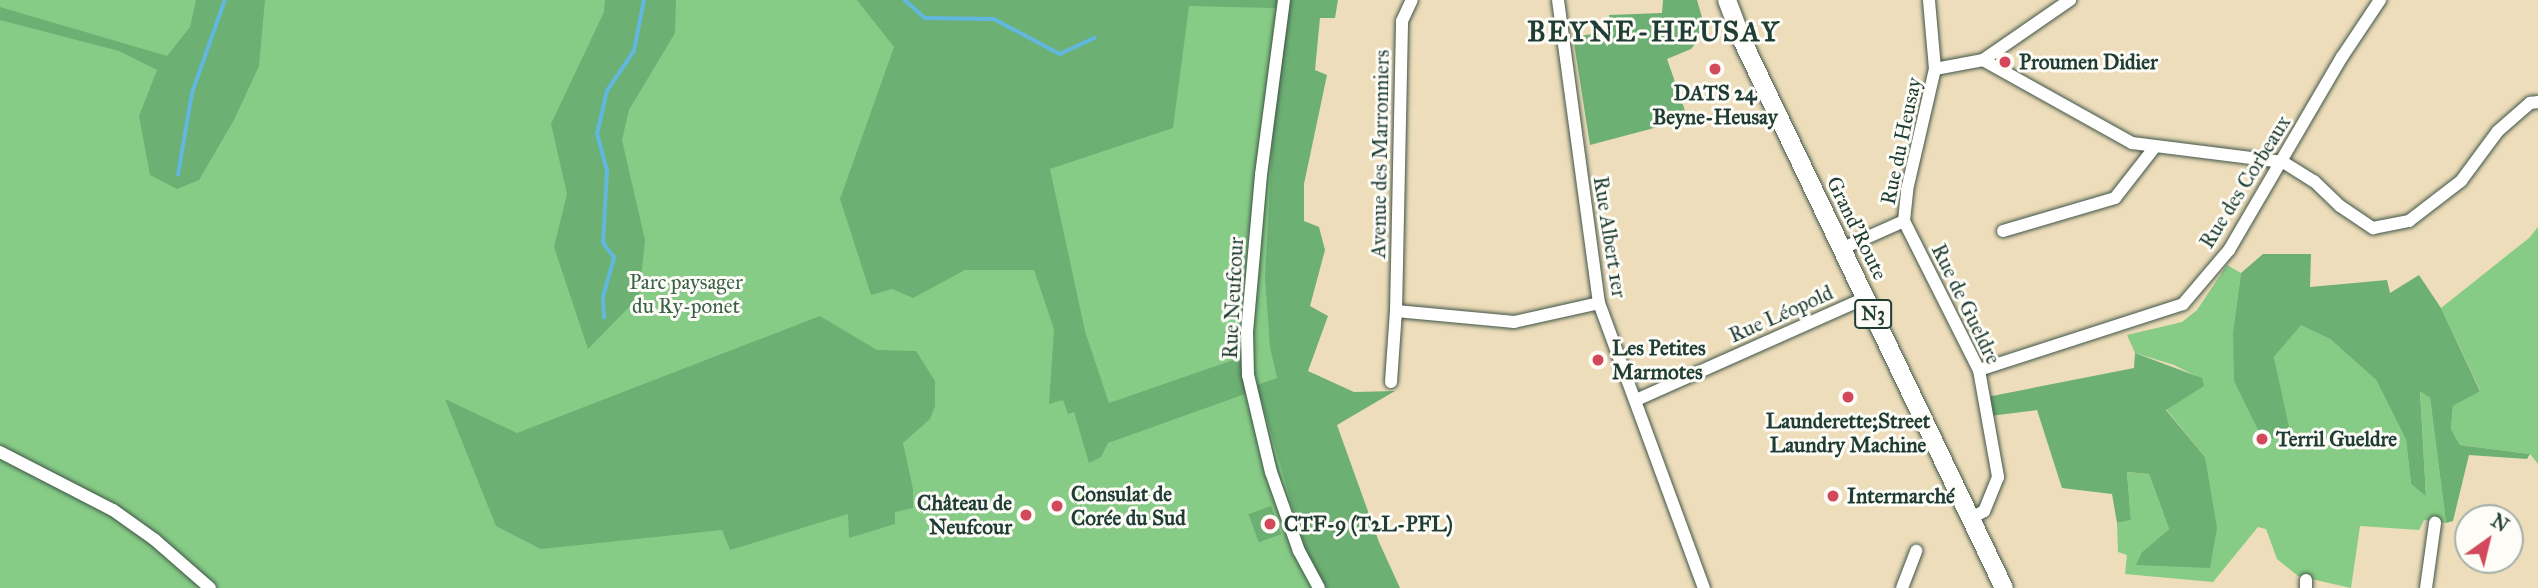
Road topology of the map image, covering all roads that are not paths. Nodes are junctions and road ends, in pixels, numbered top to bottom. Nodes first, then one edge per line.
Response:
1 (1284, 0) edge
2 (1412, 0) edge
3 (1558, 0) edge
4 (1727, 0) edge
5 (1929, 0) edge
6 (2070, 0) edge
7 (2380, 0) edge
8 (1983, 60) junction
9 (1935, 69) junction
10 (2538, 102) edge
11 (2154, 148) junction
12 (2283, 162) junction
13 (1904, 221) junction
14 (2003, 231) dead end
15 (1841, 248) junction
16 (1865, 298) junction
17 (1599, 303) junction
18 (1396, 311) junction
19 (1979, 370) junction
20 (1391, 382) dead end
21 (1636, 400) junction
22 (0, 452) edge
23 (1970, 519) junction
24 (2435, 523) dead end
25 (1916, 551) dead end
26 (210, 588) edge
27 (1319, 588) edge
28 (1704, 588) edge
29 (1902, 588) edge
30 (2004, 588) edge
31 (2426, 588) edge

1 - 27 street, Rue Neufcour
2 - 18 street, Avenue des Marronniers
3 - 17 street, Rue Albert 1er
4 - 15 main road, Grand'Route / N3
5 - 9 street, Rue du Heusay
6 - 8 street
7 - 12 street, Rue des Corbeaux
8 - 9 street
8 - 11 street
9 - 13 street, Rue du Heusay
10 - 12 street
11 - 12 street
11 - 14 street
12 - 19 street, Rue des Corbeaux
13 - 15 street, Rue du Heusay
13 - 19 street, Rue de Gueldre
15 - 16 main road, Grand'Route / N3
16 - 21 street, Rue Léopold
16 - 23 main road, Grand'Route / N3
17 - 18 street
17 - 21 street, Rue Albert 1er
18 - 20 street, Avenue des Marronniers
19 - 23 street, Rue de Gueldre
21 - 28 street, Rue Albert 1er
22 - 26 street
23 - 30 main road, Grand'Route / N3
24 - 31 street
25 - 29 street

